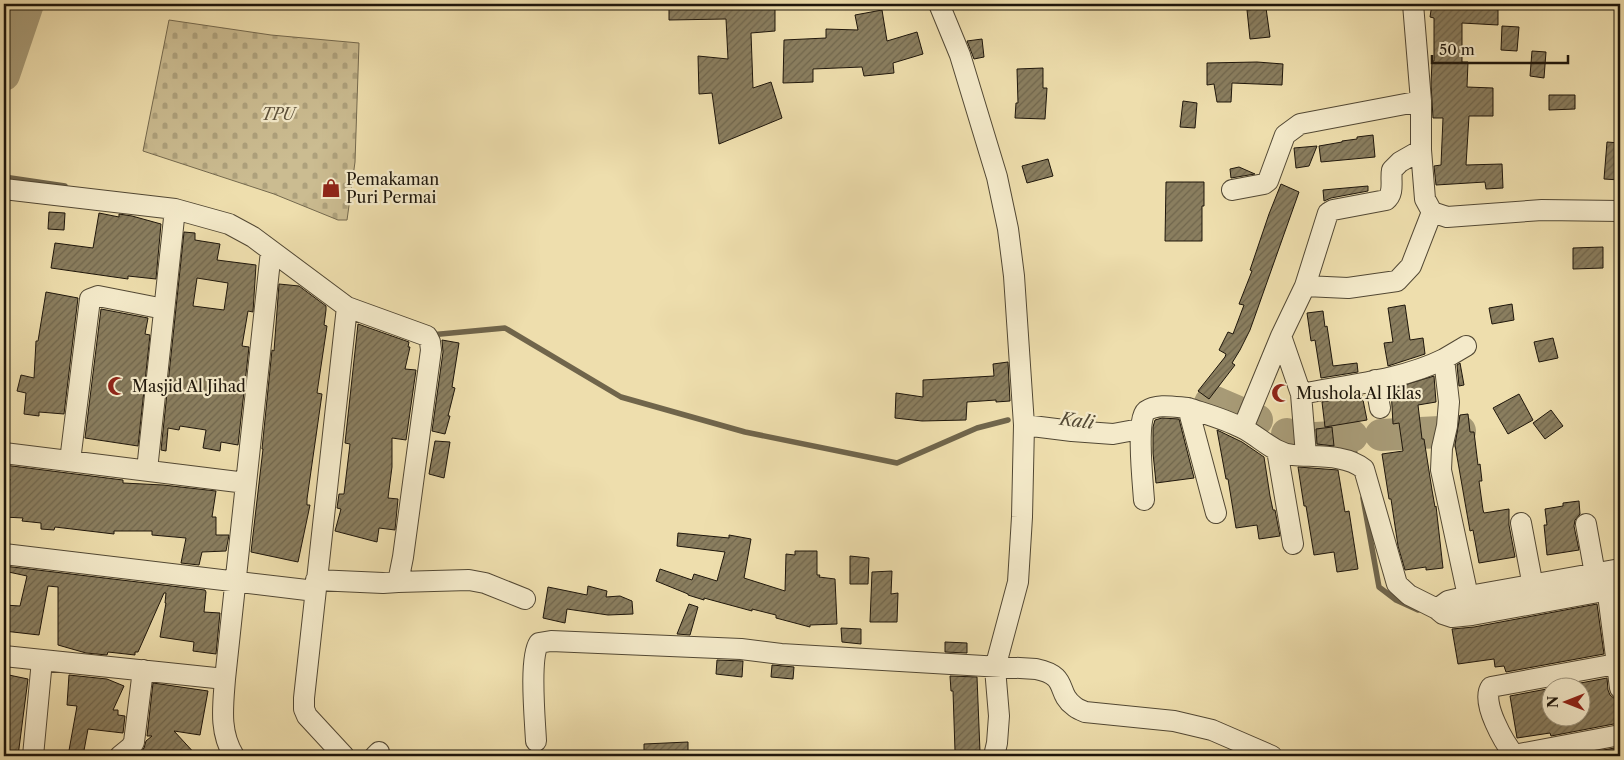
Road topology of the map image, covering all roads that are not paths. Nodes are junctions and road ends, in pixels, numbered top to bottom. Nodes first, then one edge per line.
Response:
1 (939, 4) edge
2 (1413, 4) edge
3 (1421, 101) junction
4 (1421, 150) junction
5 (4, 189) edge
6 (1232, 190) dead end
7 (175, 209) junction
8 (1620, 211) edge
9 (1432, 212) junction
10 (271, 252) junction
11 (1306, 286) junction
12 (347, 307) junction
13 (164, 309) junction
14 (1281, 336) junction
15 (1466, 346) dead end
16 (1444, 359) junction
17 (1375, 380) junction
18 (1301, 394) junction
19 (1188, 408) junction
20 (1380, 408) dead end
21 (1024, 425) junction
22 (1243, 428) junction
23 (1140, 429) junction
24 (1277, 450) junction
25 (4, 453) edge
26 (1306, 454) junction
27 (70, 461) junction
28 (147, 470) junction
29 (246, 482) junction
30 (1144, 500) dead end
31 (1216, 513) dead end
32 (1521, 523) dead end
33 (1586, 524) dead end
34 (1293, 544) dead end
35 (4, 554) edge
36 (1610, 579) edge
37 (235, 582) junction
38 (398, 582) junction
39 (316, 585) junction
40 (1534, 594) junction
41 (525, 599) dead end
42 (1470, 605) junction
43 (4, 656) edge
44 (42, 660) junction
45 (1616, 664) junction
46 (995, 668) junction
47 (142, 670) junction
48 (225, 679) junction
49 (1620, 688) edge
50 (1620, 735) edge
51 (536, 741) dead end
52 (1515, 755) edge
53 (33, 756) edge
54 (120, 756) edge
55 (234, 756) edge
56 (344, 756) edge
57 (994, 756) edge
58 (1272, 756) edge

1 - 21 street
2 - 3 street
3 - 4 street
3 - 6 street
4 - 9 street
4 - 11 street
5 - 7 street
7 - 10 street
7 - 13 street
8 - 9 street
9 - 11 street
10 - 12 street
10 - 29 street
11 - 14 street
12 - 38 street
12 - 39 street
13 - 27 street
13 - 28 street
14 - 18 street
14 - 22 street
15 - 16 street
16 - 17 street
16 - 42 street
17 - 18 street
17 - 20 street
18 - 26 street
19 - 22 street
19 - 23 street
19 - 31 street
21 - 23 street
21 - 46 street
22 - 24 street
23 - 30 street
24 - 26 street
24 - 34 street
25 - 27 street
26 - 42 street
27 - 28 street
28 - 29 street
29 - 37 street
32 - 40 street
33 - 36 street
35 - 37 street
36 - 40 street
36 - 45 street
37 - 39 street
37 - 48 street
38 - 39 street
38 - 41 street
39 - 56 street
40 - 42 street
43 - 44 street
44 - 47 street
44 - 53 street
45 - 49 street
45 - 52 street
46 - 51 street
46 - 57 street
46 - 58 street
47 - 48 street
47 - 54 street
48 - 55 street
50 - 52 street

